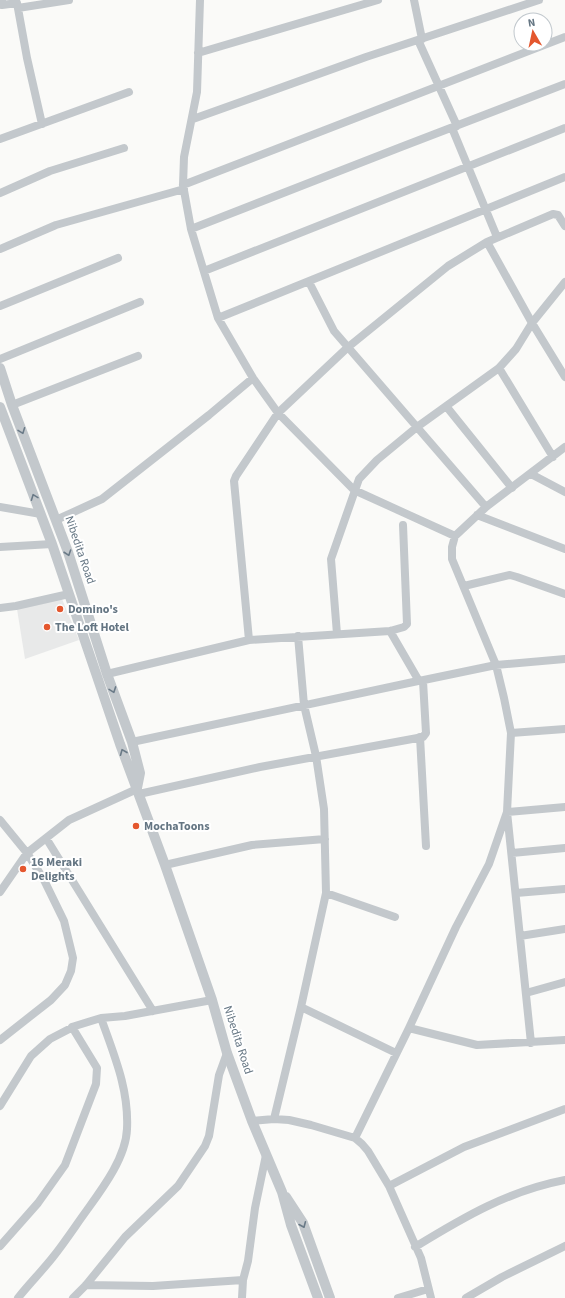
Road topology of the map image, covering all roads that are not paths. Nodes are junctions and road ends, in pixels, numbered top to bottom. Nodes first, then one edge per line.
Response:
1 (2, 0) edge
2 (69, 0) edge
3 (200, 0) edge
4 (378, 0) edge
5 (414, 0) edge
6 (539, 0) edge
7 (18, 8) junction
8 (565, 37) edge
9 (420, 40) junction
10 (198, 53) junction
11 (565, 84) edge
12 (438, 86) junction
13 (129, 92) dead end
14 (193, 119) junction
15 (42, 124) junction
16 (454, 127) junction
17 (565, 128) edge
18 (0, 140) edge
19 (124, 148) dead end
20 (467, 167) junction
21 (565, 177) edge
22 (183, 187) junction
23 (0, 193) edge
24 (485, 210) junction
25 (565, 226) edge
26 (191, 229) junction
27 (497, 238) junction
28 (487, 242) junction
29 (0, 249) edge
30 (118, 258) dead end
31 (204, 271) junction
32 (308, 282) junction
33 (565, 282) edge
34 (140, 302) dead end
35 (0, 306) edge
36 (218, 318) junction
37 (532, 323) junction
38 (347, 348) junction
39 (138, 356) dead end
40 (0, 360) edge
41 (0, 368) edge
42 (499, 368) junction
43 (565, 377) edge
44 (253, 378) junction
45 (12, 405) junction
46 (446, 406) junction
47 (0, 408) edge
48 (278, 413) junction
49 (417, 427) junction
50 (565, 447) edge
51 (553, 457) junction
52 (531, 474) junction
53 (512, 488) junction
54 (354, 490) junction
55 (565, 492) edge
56 (0, 507) edge
57 (486, 507) junction
58 (41, 514) junction
59 (477, 515) junction
60 (56, 520) junction
61 (403, 525) dead end
62 (455, 536) junction
63 (52, 544) junction
64 (0, 547) edge
65 (565, 549) edge
66 (464, 586) junction
67 (69, 594) junction
68 (565, 594) edge
69 (0, 608) edge
70 (390, 631) junction
71 (337, 634) junction
72 (298, 636) junction
73 (249, 640) junction
74 (565, 659) edge
75 (496, 665) junction
76 (107, 674) junction
77 (420, 681) junction
78 (304, 705) junction
79 (565, 729) edge
80 (511, 733) junction
81 (420, 737) junction
82 (132, 742) junction
83 (316, 756) junction
84 (138, 791) junction
85 (565, 807) edge
86 (507, 812) junction
87 (0, 820) edge
88 (46, 838) junction
89 (325, 839) junction
90 (426, 846) dead end
91 (565, 848) edge
92 (27, 853) junction
93 (512, 853) junction
94 (165, 865) junction
95 (565, 889) edge
96 (0, 892) edge
97 (326, 893) junction
98 (516, 893) junction
99 (395, 917) dead end
100 (565, 929) edge
101 (520, 936) junction
102 (565, 982) edge
103 (526, 993) junction
104 (212, 1000) junction
105 (301, 1007) junction
106 (152, 1011) junction
107 (101, 1018) junction
108 (72, 1027) junction
109 (409, 1028) junction
110 (0, 1040) edge
111 (565, 1040) edge
112 (531, 1043) junction
113 (227, 1053) junction
114 (396, 1053) junction
115 (0, 1106) edge
116 (565, 1109) edge
117 (274, 1119) junction
118 (252, 1121) junction
119 (354, 1138) junction
120 (266, 1155) junction
121 (565, 1180) edge
122 (389, 1186) junction
123 (282, 1192) junction
124 (0, 1246) edge
125 (565, 1246) edge
126 (415, 1247) junction
127 (244, 1280) junction
128 (86, 1285) junction
129 (428, 1289) junction
130 (18, 1298) edge
131 (73, 1298) edge
132 (242, 1298) edge
133 (318, 1298) edge
134 (330, 1298) edge
135 (398, 1298) edge
136 (431, 1298) edge
137 (466, 1298) edge

1 - 7 street
2 - 7 street
3 - 10 street
4 - 10 street
5 - 9 street
6 - 9 street
7 - 15 street
8 - 12 street
9 - 12 street
9 - 14 street
10 - 14 street
11 - 16 street
12 - 16 street
12 - 22 street
13 - 15 street
14 - 22 street
15 - 18 street
16 - 20 street
16 - 26 street
17 - 20 street
19 - 23 street
20 - 24 street
20 - 31 street
21 - 24 street
22 - 26 street
22 - 29 street
24 - 27 street
24 - 32 street
25 - 27 street
26 - 31 street
27 - 28 street
28 - 37 street
28 - 38 street
30 - 35 street
31 - 36 street
32 - 36 street
32 - 38 street
33 - 37 street
34 - 40 street
36 - 44 street
37 - 42 street
37 - 43 street
38 - 48 street
38 - 49 street
39 - 45 street
41 - 45 street, Nibedita Road
42 - 46 street
42 - 51 street
44 - 48 street
44 - 60 street
45 - 47 street
45 -> 60 street, Nibedita Road
46 - 49 street
46 - 53 street
58 -> 47 street, Nibedita Road
48 - 54 street
48 - 73 street
49 - 54 street
49 - 57 street
50 - 51 street
51 - 52 street
52 - 53 street
52 - 55 street
53 - 57 street
54 - 62 street
54 - 71 street
56 - 58 street
57 - 59 street
58 - 63 street, Nibedita Road
59 - 62 street
59 - 65 street
60 -> 76 street, Nibedita Road
61 - 70 street
62 - 66 street
63 - 64 street
63 - 67 street, Nibedita Road
66 - 68 street
66 - 75 street
67 - 69 street
84 -> 67 street, Nibedita Road
70 - 71 street
70 - 77 street
71 - 72 street
72 - 73 street
72 - 78 street
73 - 76 street
74 - 75 street
75 - 77 street
75 - 80 street
76 -> 82 street, Nibedita Road
77 - 78 street
77 - 81 street
78 - 82 street
78 - 83 street
79 - 80 street
80 - 86 street
81 - 83 street
81 - 90 street
82 - 84 street, Nibedita Road
83 - 84 street
83 - 89 street
84 - 88 street
84 - 94 street, Nibedita Road
85 - 86 street
86 - 93 street
86 - 109 street
87 - 92 street
88 - 92 street
88 - 106 street
89 - 94 street
89 - 97 street
91 - 93 street
92 - 96 street
92 - 110 street
93 - 98 street
94 - 104 street, Nibedita Road
95 - 98 street
97 - 99 street
97 - 105 street
98 - 101 street
100 - 101 street
101 - 103 street
102 - 103 street
103 - 112 street
104 - 106 street
104 - 113 street, Nibedita Road
105 - 114 street
105 - 117 street
106 - 107 street
107 - 108 street
107 - 130 street
108 - 115 street
108 - 124 street
109 - 112 street
109 - 114 street
111 - 112 street
113 - 118 street, Nibedita Road
113 - 128 street
114 - 119 street
116 - 122 street
117 - 118 street
117 - 119 street
118 - 120 street, Nibedita Road
119 - 122 street
120 - 123 street, Nibedita Road
120 - 127 street
121 - 126 street
122 - 126 street
123 - 133 street, Nibedita Road
123 -> 134 street
125 - 137 street
126 - 129 street
127 - 128 street
127 - 132 street
128 - 131 street
129 - 135 street
129 - 136 street

